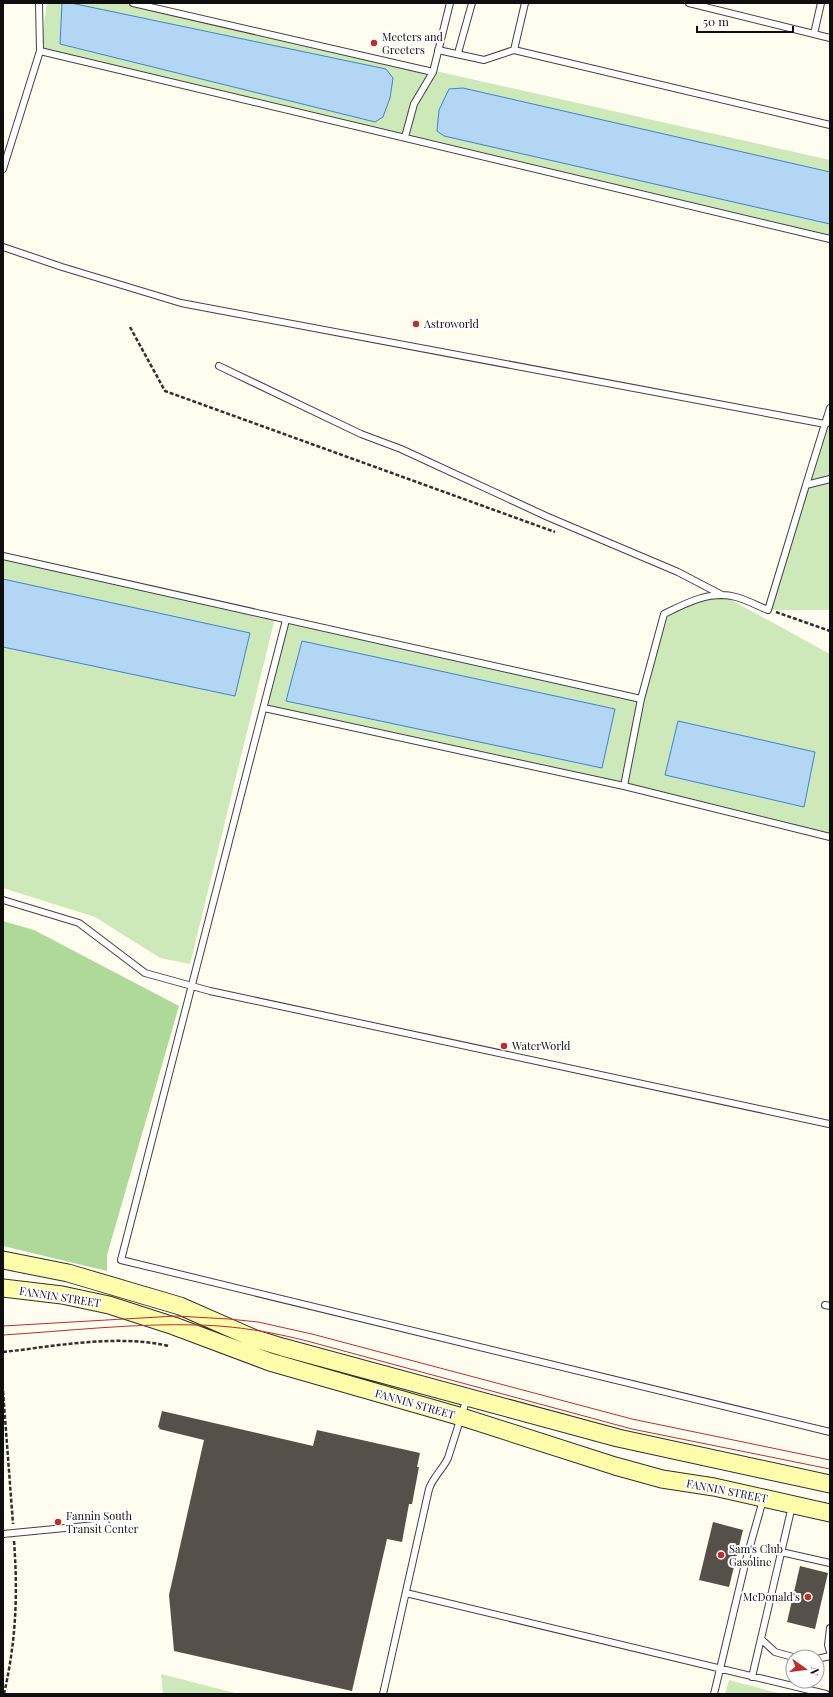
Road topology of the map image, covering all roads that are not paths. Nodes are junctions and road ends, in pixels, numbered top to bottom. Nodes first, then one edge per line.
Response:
1 (39, 3) edge
2 (133, 3) edge
3 (450, 3) edge
4 (472, 3) edge
5 (525, 3) edge
6 (689, 3) edge
7 (821, 3) edge
8 (814, 34) junction
9 (830, 38) edge
10 (438, 50) junction
11 (514, 50) junction
12 (40, 51) junction
13 (458, 53) junction
14 (433, 72) junction
15 (830, 125) edge
16 (405, 137) junction
17 (3, 169) edge
18 (830, 238) edge
19 (3, 247) edge
20 (219, 366) dead end
21 (830, 408) edge
22 (828, 423) edge
23 (830, 479) edge
24 (806, 485) junction
25 (3, 556) edge
26 (722, 595) junction
27 (286, 620) junction
28 (641, 699) junction
29 (264, 708) junction
30 (624, 786) junction
31 (830, 837) edge
32 (3, 900) edge
33 (193, 986) junction
34 (829, 1124) edge
35 (3, 1260) edge
36 (3, 1288) edge
37 (467, 1397) junction
38 (462, 1417) junction
39 (830, 1432) edge
40 (830, 1484) edge
41 (764, 1498) junction
42 (792, 1504) junction
43 (830, 1513) edge
44 (106, 1524) dead end
45 (3, 1534) edge
46 (781, 1552) junction
47 (830, 1564) edge
48 (406, 1593) junction
49 (830, 1628) edge
50 (761, 1638) junction
51 (830, 1652) edge
52 (785, 1655) edge
53 (720, 1669) junction
54 (752, 1677) junction
55 (383, 1694) edge
56 (714, 1694) edge
57 (826, 1694) edge

1 - 12 lane
2 - 14 lane
3 - 10 lane
4 - 13 lane
5 - 11 lane
6 - 8 lane
7 - 8 lane
8 - 9 lane
10 - 13 lane
10 - 14 lane
11 - 13 lane
11 - 15 lane
12 - 16 lane
12 - 17 lane
14 - 16 lane
16 - 18 lane
19 - 22 lane
20 - 26 lane
21 - 22 lane
22 - 24 lane
23 - 24 lane
24 - 26 lane
25 - 27 lane
26 - 28 lane
27 - 28 lane
27 - 29 lane
28 - 30 lane
29 - 30 lane
29 - 33 lane
30 - 31 lane
32 - 33 lane
33 - 34 lane
33 - 39 lane
35 - 37 main road, FANNIN STREET
36 - 38 main road, FANNIN STREET
37 - 38 lane
37 - 40 main road, FANNIN STREET
38 - 41 main road, FANNIN STREET
38 - 48 lane
41 - 42 main road, FANNIN STREET
41 - 53 lane
42 - 43 main road, FANNIN STREET
42 - 46 lane
44 - 45 lane
46 - 47 lane
46 - 50 lane
48 - 53 lane
48 - 55 lane
49 - 51 lane
50 - 52 lane
50 - 54 lane
53 - 54 lane
53 - 56 lane
54 - 57 lane

